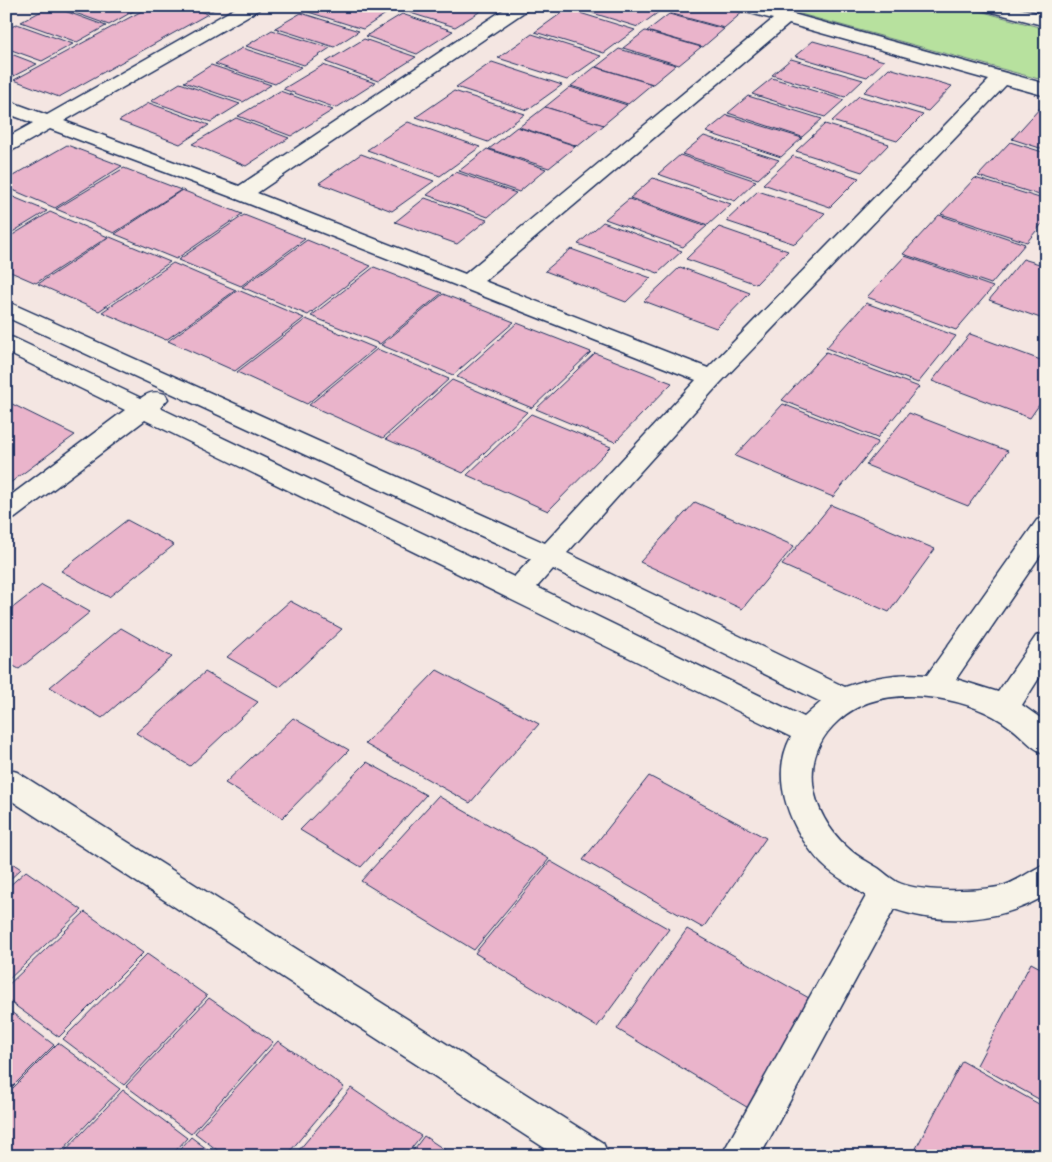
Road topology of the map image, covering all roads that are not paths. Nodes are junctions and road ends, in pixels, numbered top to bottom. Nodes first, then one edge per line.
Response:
1 (252, 6) edge
2 (520, 6) edge
3 (744, 6) edge
4 (990, 6) edge
5 (785, 18) junction
6 (1046, 21) edge
7 (1002, 78) junction
8 (1046, 90) edge
9 (6, 106) edge
10 (47, 122) junction
11 (6, 146) edge
12 (241, 194) junction
13 (468, 283) junction
14 (6, 308) edge
15 (6, 343) edge
16 (712, 378) junction
17 (176, 385) junction
18 (144, 409) junction
19 (6, 512) edge
20 (1046, 526) edge
21 (549, 556) junction
22 (518, 590) junction
23 (1046, 643) edge
24 (936, 685) junction
25 (844, 700) junction
26 (1004, 708) junction
27 (808, 732) junction
28 (1046, 742) edge
29 (6, 781) edge
30 (1046, 878) edge
31 (886, 892) junction
32 (590, 1156) edge
33 (740, 1156) edge

1 - 10 street
2 - 12 street
3 - 5 street
4 - 6 street
5 - 7 street
5 - 13 street
7 - 8 street
7 - 16 street
9 - 10 street
10 - 11 street
10 - 12 street
12 - 13 street
13 - 16 street
14 - 17 street
15 - 18 street
16 - 21 street
17 - 18 street
17 - 21 street
18 - 19 street
18 - 22 street
20 - 24 street
21 - 22 street
21 - 25 street
22 - 27 street
23 - 26 street
24 - 25 street
24 - 26 street
25 - 27 street
26 - 28 street
27 - 31 street
29 - 32 street
30 - 31 street
31 - 33 street

